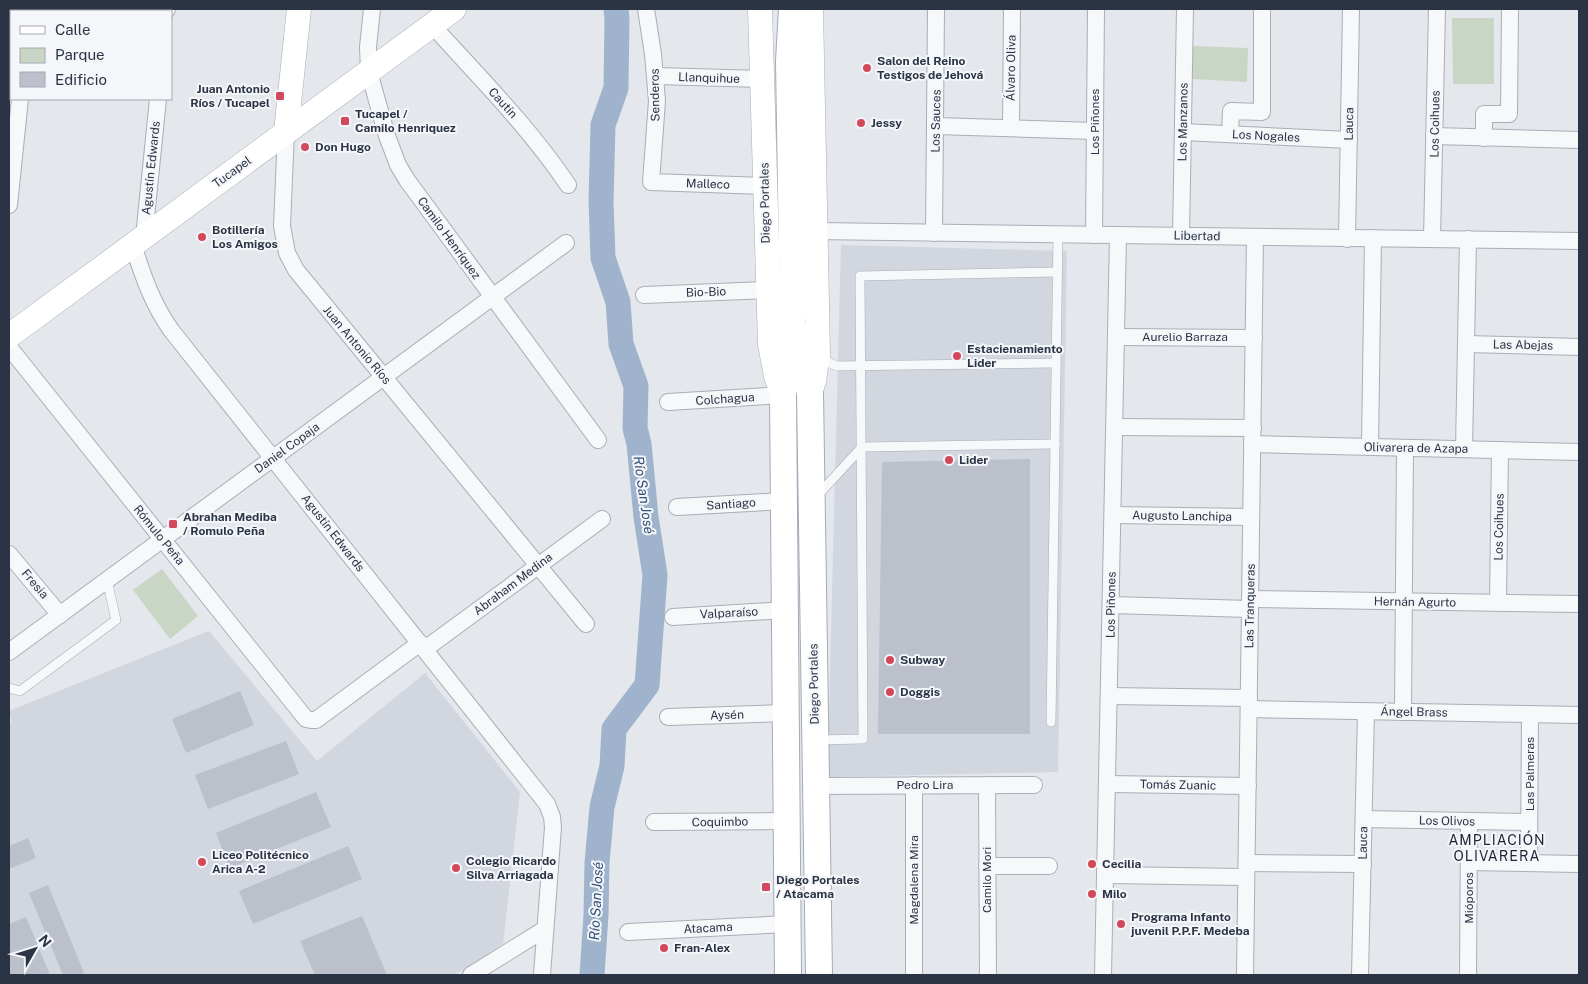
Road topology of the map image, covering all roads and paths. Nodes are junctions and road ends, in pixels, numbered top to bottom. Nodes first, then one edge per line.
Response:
1 (299, 9) edge
2 (372, 9) edge
3 (454, 9) edge
4 (646, 9) edge
5 (760, 9) edge
6 (792, 9) edge
7 (811, 9) edge
8 (936, 9) edge
9 (1012, 9) edge
10 (1096, 9) edge
11 (1185, 9) edge
12 (1262, 9) edge
13 (1351, 9) edge
14 (1437, 9) edge
15 (1510, 9) edge
16 (432, 25) junction
17 (369, 72) junction
18 (656, 76) junction
19 (762, 79) junction
20 (20, 100) edge
21 (158, 100) edge
22 (936, 126) junction
23 (1010, 128) junction
24 (1095, 131) junction
25 (286, 132) junction
26 (1183, 132) junction
27 (1230, 134) junction
28 (1434, 136) junction
29 (1484, 138) junction
30 (1349, 140) junction
31 (1579, 140) edge
32 (12, 148) edge
33 (651, 182) joint
34 (568, 186) dead end
35 (764, 186) junction
36 (9, 205) edge
37 (815, 231) junction
38 (934, 232) junction
39 (1058, 234) junction
40 (1094, 235) junction
41 (1118, 235) junction
42 (1180, 236) junction
43 (1255, 236) junction
44 (1373, 238) junction
45 (1347, 239) junction
46 (1432, 239) junction
47 (1468, 239) junction
48 (139, 241) junction
49 (1579, 241) edge
50 (566, 243) dead end
51 (1057, 272) junction
52 (767, 290) junction
53 (644, 295) dead end
54 (492, 297) junction
55 (793, 315) junction
56 (9, 336) edge
57 (1116, 337) junction
58 (1254, 338) junction
59 (1466, 344) junction
60 (9, 347) edge
61 (1579, 347) edge
62 (818, 353) junction
63 (1056, 363) junction
64 (861, 366) junction
65 (384, 377) junction
66 (810, 393) junction
67 (782, 395) junction
68 (668, 402) dead end
69 (1115, 426) junction
70 (1253, 428) junction
71 (598, 440) dead end
72 (1055, 444) junction
73 (1252, 444) junction
74 (862, 447) junction
75 (1370, 447) junction
76 (1405, 448) junction
77 (1464, 449) junction
78 (1500, 450) junction
79 (1579, 452) edge
80 (274, 458) junction
81 (784, 501) junction
82 (811, 503) junction
83 (677, 508) dead end
84 (1113, 515) junction
85 (1251, 517) junction
86 (602, 519) dead end
87 (162, 540) junction
88 (9, 554) edge
89 (538, 566) junction
90 (107, 580) junction
91 (1404, 602) junction
92 (1498, 603) junction
93 (1250, 604) junction
94 (1579, 604) edge
95 (1111, 605) junction
96 (785, 610) junction
97 (60, 615) junction
98 (673, 617) dead end
99 (586, 624) dead end
100 (423, 646) junction
101 (9, 652) edge
102 (9, 688) edge
103 (1109, 696) junction
104 (1249, 703) junction
105 (1366, 711) junction
106 (1403, 712) junction
107 (786, 713) junction
108 (1530, 714) junction
109 (1579, 715) edge
110 (668, 717) dead end
111 (311, 720) joint
112 (1052, 722) dead end
113 (815, 740) junction
114 (786, 742) junction
115 (1107, 784) junction
116 (914, 785) junction
117 (987, 785) junction
118 (1034, 785) dead end
119 (816, 786) junction
120 (1248, 786) junction
121 (1364, 819) junction
122 (786, 821) junction
123 (1469, 821) junction
124 (654, 822) dead end
125 (1529, 822) junction
126 (1469, 862) junction
127 (1529, 863) junction
128 (1363, 864) junction
129 (1579, 864) edge
130 (987, 866) junction
131 (1049, 866) dead end
132 (1247, 870) junction
133 (1106, 875) junction
134 (787, 924) junction
135 (545, 929) junction
136 (628, 932) dead end
137 (471, 975) edge
138 (542, 975) edge
139 (788, 975) edge
140 (819, 975) edge
141 (914, 975) edge
142 (988, 975) edge
143 (1103, 975) edge
144 (1245, 975) edge
145 (1360, 975) edge
146 (1468, 975) edge

1 - 25 street, Juan Antonio Ríos
2 - 17 street, Camilo Henríquez
3 - 16 street, Tucapel
4 - 18 street, Senderos
5 - 19 street, Diego Portales
6 - 55 main road, Diego Portales
7 - 37 street, Diego Portales
8 - 22 street, Los Sauces
9 - 23 street, Álvaro Oliva
10 - 24 street, Los Piñones
11 - 26 street, Los Manzanos
12 - 27 street
13 - 30 street, Lauca
14 - 28 street, Los Coihues
15 - 29 street
16 - 17 street, Tucapel
16 - 34 street, Cautín
17 - 25 street, Tucapel
17 - 54 street, Camilo Henríquez
18 - 19 street, Llanquihue
18 - 33 street, Senderos
19 - 35 street, Diego Portales
20 - 32 street
21 - 48 street, Agustín Edwards
22 - 23 street
22 - 38 street, Los Sauces
23 - 24 street
24 - 40 street, Los Piñones
25 - 48 street, Tucapel
25 - 65 street, Juan Antonio Ríos
26 - 27 street, Los Nogales
26 - 42 street, Los Manzanos
27 - 30 street, Los Nogales
28 - 29 street
28 - 46 street, Los Coihues
29 - 31 street
30 - 45 street, Lauca
32 - 36 street
33 - 35 street, Malleco
35 - 52 street, Diego Portales
37 - 38 street, Libertad
37 - 62 street, Diego Portales
38 - 39 street, Libertad
39 - 40 street, Libertad
39 - 51 lane
40 - 41 street, Libertad
41 - 42 street, Libertad
41 - 57 street, Los Piñones
42 - 43 street, Libertad
43 - 45 street, Libertad
43 - 58 street, Las Tranqueras
44 - 45 street, Libertad
44 - 46 street, Libertad
44 - 75 street
46 - 47 street, Libertad
47 - 49 street, Libertad
47 - 59 street
48 - 56 street, Tucapel
48 - 80 street, Agustín Edwards
50 - 54 street, Daniel Copaja
51 - 63 lane
51 - 64 lane
52 - 53 street, Bio-Bio
52 - 67 street, Diego Portales
54 - 65 street, Daniel Copaja
54 - 71 street, Camilo Henríquez
55 - 66 main road, Diego Portales
55 - 67 main road, Diego Portales
57 - 58 street, Aurelio Barraza
57 - 69 street, Los Piñones
58 - 70 street, Las Tranqueras
59 - 61 street, Las Abejas
59 - 77 street
60 - 87 street, Rómulo Peña
62 - 64 lane
62 - 66 street, Diego Portales
63 - 64 lane
63 - 72 lane
64 - 74 lane
65 - 80 street, Daniel Copaja
65 - 89 street, Juan Antonio Ríos
66 - 82 main road, Diego Portales
67 - 68 street, Colchagua
67 - 81 main road, Diego Portales
69 - 70 street
69 - 84 street, Los Piñones
70 - 73 street, Las Tranqueras
72 - 74 lane
72 - 112 lane
73 - 75 street, Olivarera de Azapa
73 - 85 street, Las Tranqueras
74 - 82 lane
74 - 113 lane
75 - 76 street, Olivarera de Azapa
76 - 77 street, Olivarera de Azapa
76 - 91 street
77 - 78 street, Olivarera de Azapa
78 - 79 street, Olivarera de Azapa
78 - 92 street, Los Coihues
80 - 87 street, Daniel Copaja
80 - 100 street, Agustín Edwards
81 - 83 street, Santiago
81 - 96 main road, Diego Portales
82 - 113 main road, Diego Portales
84 - 85 street, Augusto Lanchipa
84 - 95 street, Los Piñones
85 - 93 street, Las Tranqueras
86 - 89 street, Abraham Medina
87 - 90 street, Daniel Copaja
87 - 111 street, Rómulo Peña
88 - 97 street, Fresia
89 - 99 street, Juan Antonio Ríos
89 - 100 street, Abraham Medina
90 - 97 street, Daniel Copaja
90 - 102 lane
91 - 92 street, Hernán Agurto
91 - 93 street, Hernán Agurto
91 - 106 street
92 - 94 street, Hernán Agurto
93 - 95 street, Hernán Agurto
93 - 104 street, Las Tranqueras
95 - 103 street, Los Piñones
96 - 98 street, Valparaíso
96 - 107 main road, Diego Portales
97 - 101 street, Daniel Copaja
100 - 111 street, Abraham Medina
100 - 135 street, Agustín Edwards
103 - 104 street, Ángel Brass
103 - 115 street, Los Piñones
104 - 105 street, Ángel Brass
104 - 120 street, Las Tranqueras
105 - 106 street, Ángel Brass
105 - 121 street, Lauca
106 - 108 street, Ángel Brass
107 - 110 street, Aysén
107 - 114 main road, Diego Portales
108 - 109 street, Ángel Brass
108 - 125 street, Las Palmeras
113 - 114 main road
113 - 119 main road, Diego Portales
114 - 122 main road, Diego Portales
115 - 120 street, Tomás Zuanic
115 - 133 street, Los Piñones
116 - 117 street, Pedro Lira
116 - 119 street, Pedro Lira
116 - 141 street, Magdalena Mira
117 - 118 street, Pedro Lira
117 - 130 street, Camilo Mori
119 - 140 main road, Diego Portales
120 - 132 street, Las Tranqueras
121 - 123 street, Los Olivos
121 - 128 street, Lauca
122 - 124 street, Coquimbo
122 - 134 main road, Diego Portales
123 - 125 street, Los Olivos
123 - 126 street, Mióporos
125 - 127 street, Las Palmeras
126 - 127 street
126 - 146 street, Mióporos
127 - 129 street
128 - 132 street
128 - 145 street, Lauca
130 - 131 street
130 - 142 street, Camilo Mori
132 - 133 street
132 - 144 street, Las Tranqueras
133 - 143 street, Los Piñones
134 - 136 street, Atacama
134 - 139 main road, Diego Portales
135 - 137 street
135 - 138 street

